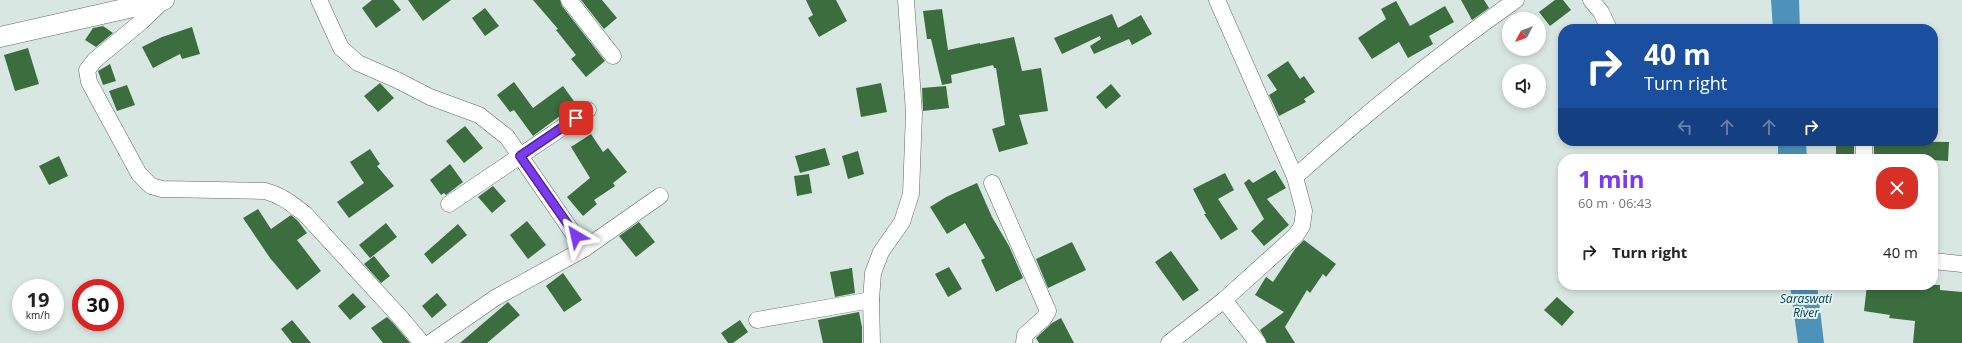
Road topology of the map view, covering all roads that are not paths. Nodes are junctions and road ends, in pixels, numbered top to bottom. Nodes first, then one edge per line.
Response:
1 (319, 0) edge
2 (569, 0) edge
3 (906, 0) edge
4 (1217, 0) edge
5 (1516, 0) edge
6 (1591, 0) edge
7 (154, 1) edge
8 (1607, 24) edge
9 (0, 37) edge
10 (612, 56) dead end
11 (588, 110) dead end
12 (520, 156) junction
13 (1295, 177) junction
14 (992, 183) dead end
15 (660, 196) dead end
16 (449, 204) dead end
17 (584, 249) junction
18 (1938, 262) edge
19 (1962, 264) edge
20 (871, 300) junction
21 (1224, 300) junction
22 (758, 320) dead end
23 (422, 343) edge
24 (430, 343) edge
25 (872, 343) edge
26 (1024, 343) edge
27 (1169, 343) edge
28 (1258, 343) edge

1 - 12 street
2 - 10 street
3 - 20 street
4 - 13 street
5 - 13 street
6 - 8 street
7 - 9 street
7 - 23 street
11 - 12 street
12 - 16 street
12 - 17 street
13 - 21 street
14 - 26 street
15 - 17 street
17 - 24 street
18 - 19 street
20 - 22 street
20 - 25 street
21 - 27 street
21 - 28 street

